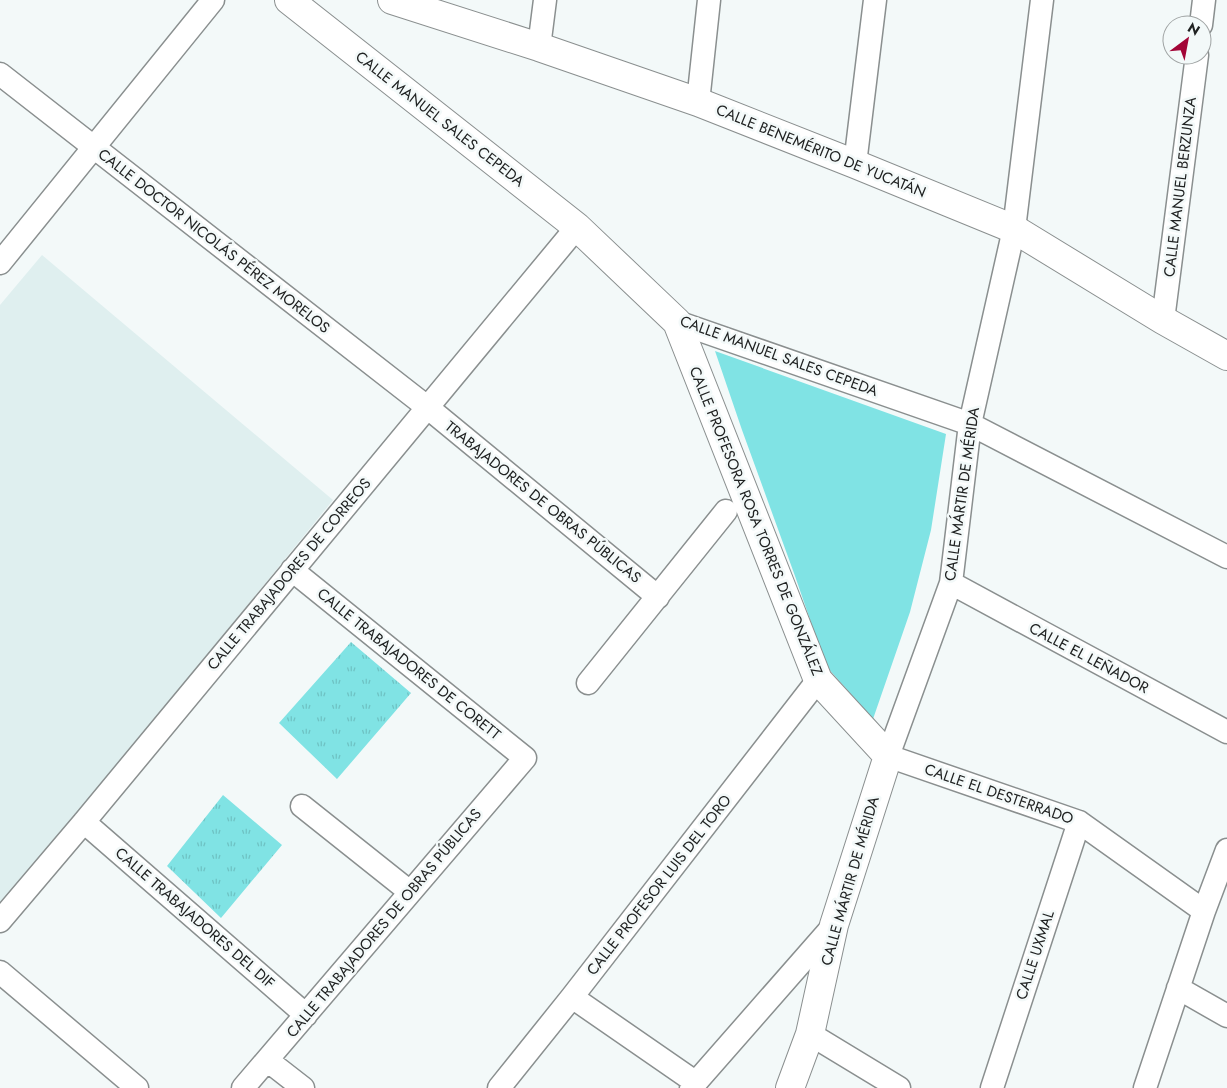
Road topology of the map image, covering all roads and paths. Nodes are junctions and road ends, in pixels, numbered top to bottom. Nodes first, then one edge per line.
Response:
1 (213, 0) edge
2 (289, 0) edge
3 (392, 0) edge
4 (545, 0) edge
5 (709, 0) edge
6 (875, 0) edge
7 (1042, 0) edge
8 (1204, 0) edge
9 (1202, 15) edge
10 (539, 47) junction
11 (1196, 65) edge
12 (0, 74) edge
13 (698, 102) junction
14 (93, 147) junction
15 (856, 164) junction
16 (577, 227) junction
17 (1014, 229) junction
18 (0, 263) edge
19 (1163, 320) junction
20 (677, 322) junction
21 (1227, 356) edge
22 (427, 407) junction
23 (970, 424) junction
24 (726, 511) dead end
25 (1227, 557) edge
26 (292, 570) junction
27 (951, 584) junction
28 (658, 597) junction
29 (818, 680) junction
30 (588, 683) dead end
31 (1227, 732) edge
32 (888, 756) junction
33 (525, 758) joint
34 (302, 806) dead end
35 (84, 822) junction
36 (1079, 822) junction
37 (1227, 850) edge
38 (410, 892) junction
39 (1204, 911) junction
40 (0, 921) edge
41 (834, 926) junction
42 (0, 972) edge
43 (1178, 988) junction
44 (572, 997) junction
45 (306, 1014) junction
46 (1227, 1016) edge
47 (810, 1034) junction
48 (267, 1060) junction
49 (693, 1085) edge
50 (137, 1088) edge
51 (243, 1088) edge
52 (303, 1088) edge
53 (499, 1088) edge
54 (790, 1088) edge
55 (899, 1088) edge
56 (992, 1088) edge
57 (1145, 1088) edge

1 - 14 street
2 - 16 street, CALLE MANUEL SALES CEPEDA
3 - 10 street, CALLE BENEMÉRITO DE YUCATÁN
4 - 10 street
5 - 13 street
6 - 15 street
7 - 17 street, CALLE MÁRTIR DE MÉRIDA
8 - 9 street
10 - 13 street, CALLE BENEMÉRITO DE YUCATÁN
11 - 19 street, CALLE MANUEL BERZUNZA
12 - 14 street, CALLE DOCTOR NICOLÁS PÉREZ MORELOS
13 - 15 street, CALLE BENEMÉRITO DE YUCATÁN
14 - 18 street
14 - 22 street, CALLE DOCTOR NICOLÁS PÉREZ MORELOS
15 - 17 street, CALLE BENEMÉRITO DE YUCATÁN
16 - 20 street, CALLE MANUEL SALES CEPEDA
16 - 22 street, CALLE TRABAJADORES DE CORREOS
17 - 19 street, CALLE BENEMÉRITO DE YUCATÁN
17 - 23 street, CALLE MÁRTIR DE MÉRIDA
19 - 21 street, CALLE BENEMÉRITO DE YUCATÁN
20 - 23 street, CALLE MANUEL SALES CEPEDA
20 - 29 street, CALLE PROFESORA ROSA TORRES DE GONZÁLEZ
22 - 26 street, CALLE TRABAJADORES DE CORREOS
22 - 28 street, TRABAJADORES DE OBRAS PÚBLICAS
23 - 25 street, CALLE MANUEL SALES CEPEDA
23 - 27 street, CALLE MÁRTIR DE MÉRIDA
24 - 28 street
26 - 33 street, CALLE TRABAJADORES DE CORETT
26 - 35 street, CALLE TRABAJADORES DE CORREOS
27 - 31 street, CALLE EL LEÑADOR
27 - 32 street, CALLE MÁRTIR DE MÉRIDA
28 - 30 street
29 - 32 street, CALLE PROFESORA ROSA TORRES DE GONZÁLEZ
29 - 44 street, CALLE PROFESOR LUIS DEL TORO
32 - 36 street, CALLE EL DESTERRADO
32 - 41 street, CALLE MÁRTIR DE MÉRIDA
33 - 38 street, CALLE TRABAJADORES DE OBRAS PÚBLICAS
34 - 38 street
35 - 40 street, CALLE TRABAJADORES DE CORREOS
35 - 45 street, CALLE TRABAJADORES DEL DIF
36 - 39 street, CALLE EL DESTERRADO
36 - 56 street, CALLE UXMAL
37 - 39 street
38 - 45 street, CALLE TRABAJADORES DE OBRAS PÚBLICAS
39 - 43 street
41 - 47 street, CALLE MÁRTIR DE MÉRIDA
41 - 49 street
42 - 50 street
43 - 46 street
43 - 57 street
44 - 49 street
44 - 53 street, CALLE PROFESOR LUIS DEL TORO
45 - 48 street, CALLE TRABAJADORES DE OBRAS PÚBLICAS
47 - 54 street, CALLE MÁRTIR DE MÉRIDA
47 - 55 street
48 - 51 street, CALLE TRABAJADORES DE OBRAS PÚBLICAS
48 - 52 street

